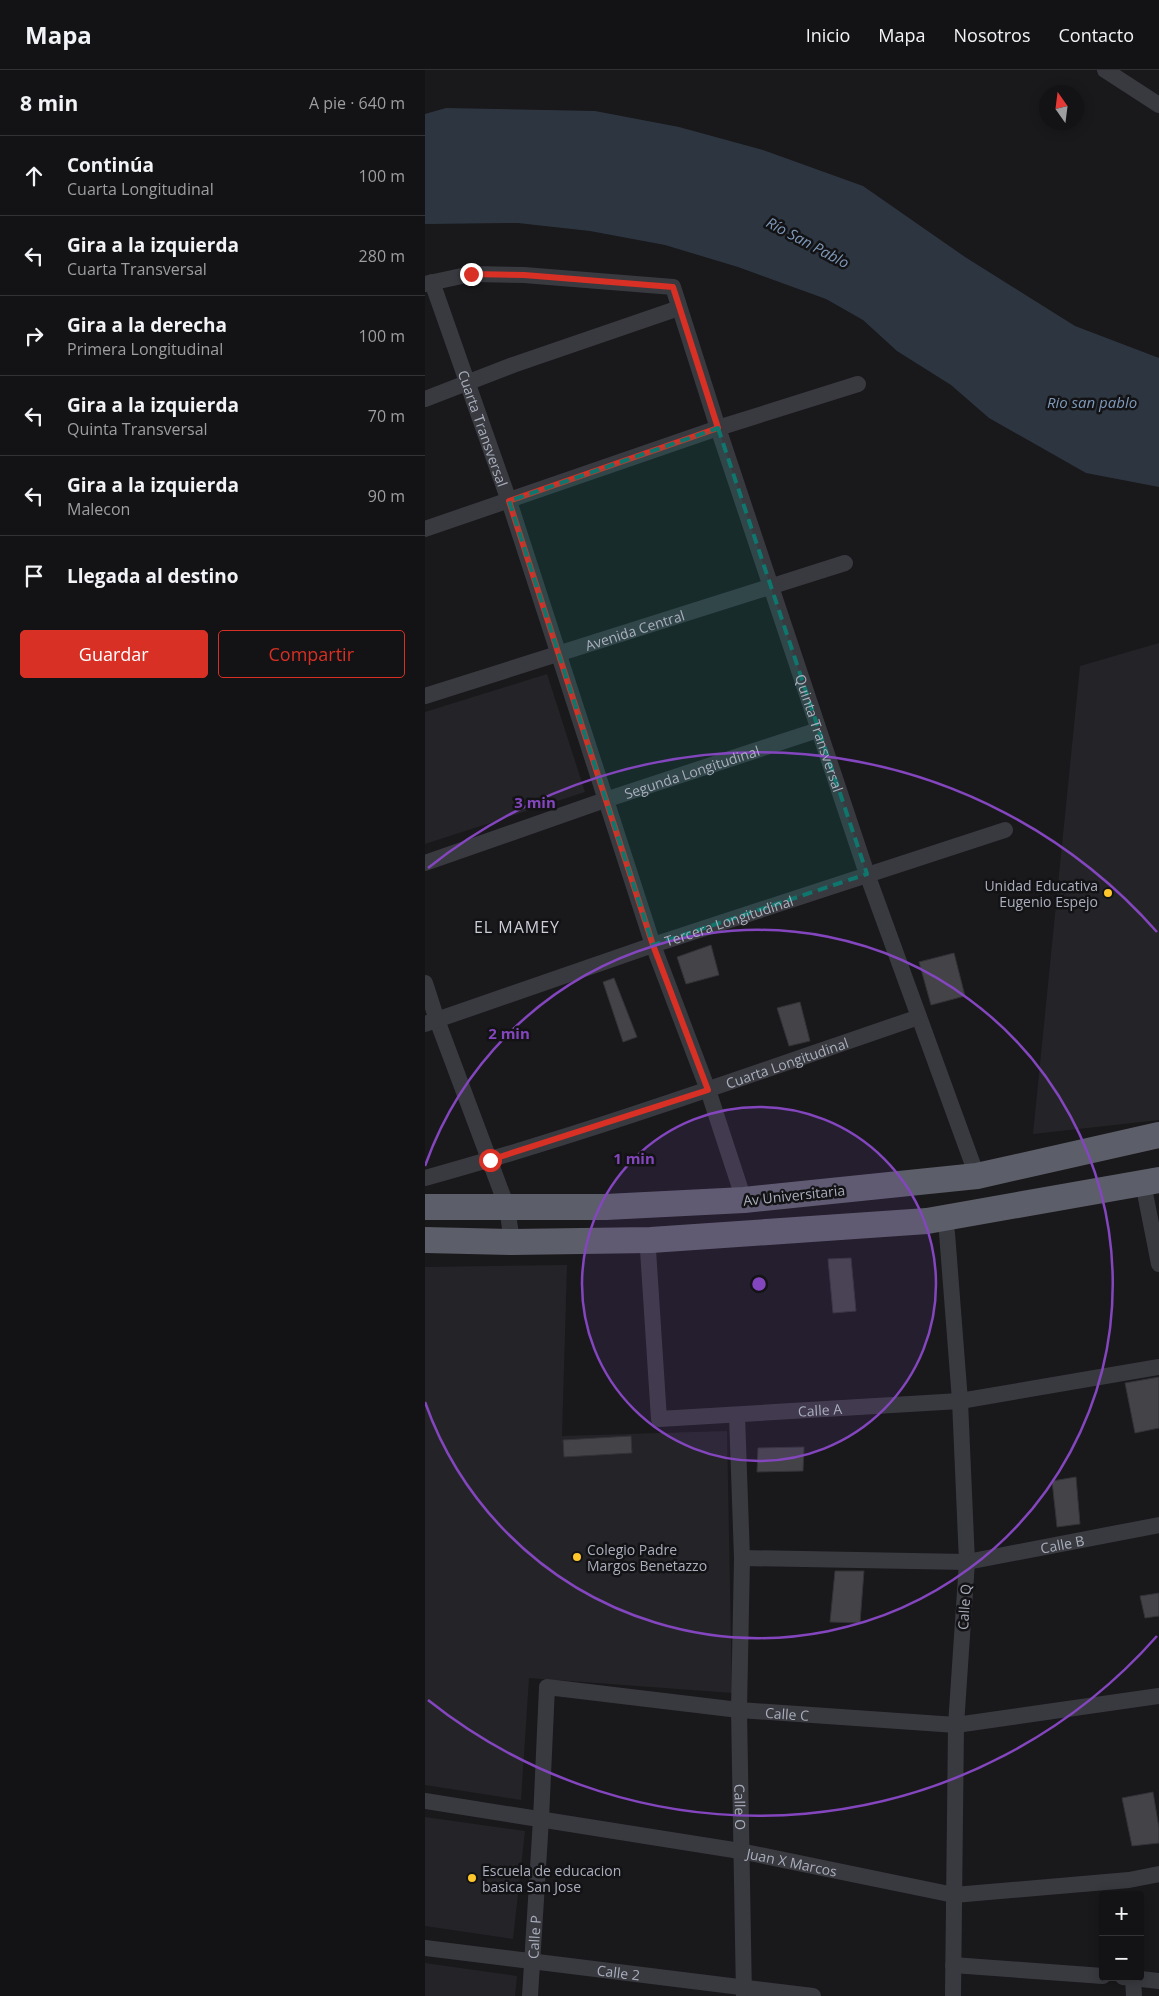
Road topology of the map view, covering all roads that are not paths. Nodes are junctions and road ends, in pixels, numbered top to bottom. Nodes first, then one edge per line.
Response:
1 (1105, 70) edge
2 (1159, 105) edge
3 (428, 283) edge
4 (679, 308) junction
5 (468, 382) junction
6 (858, 384) dead end
7 (425, 399) edge
8 (718, 428) junction
9 (509, 501) junction
10 (425, 529) edge
11 (845, 563) dead end
12 (772, 588) junction
13 (558, 654) junction
14 (425, 696) edge
15 (818, 730) junction
16 (605, 800) junction
17 (1005, 830) dead end
18 (425, 863) edge
19 (867, 874) junction
20 (653, 945) junction
21 (425, 983) edge
22 (919, 1017) junction
23 (431, 1022) edge
24 (708, 1090) junction
25 (1159, 1136) edge
26 (490, 1160) junction
27 (977, 1176) junction
28 (425, 1178) edge
29 (1151, 1182) edge
30 (744, 1200) junction
31 (425, 1207) edge
32 (507, 1207) junction
33 (944, 1218) junction
34 (425, 1240) edge
35 (651, 1240) junction
36 (512, 1242) junction
37 (1159, 1264) edge
38 (1159, 1367) edge
39 (960, 1401) junction
40 (737, 1415) junction
41 (1159, 1525) edge
42 (742, 1558) junction
43 (967, 1562) junction
44 (1159, 1696) edge
45 (739, 1710) junction
46 (956, 1725) junction
47 (425, 1801) edge
48 (541, 1819) junction
49 (740, 1851) junction
50 (1159, 1874) edge
51 (1129, 1888) edge
52 (954, 1896) junction
53 (425, 1948) edge
54 (532, 1962) junction
55 (953, 1965) junction
56 (1099, 1976) edge
57 (1144, 1979) edge
58 (1131, 1981) edge
59 (1159, 1981) edge
60 (743, 1992) edge
61 (530, 1996) edge
62 (813, 1996) edge
63 (953, 1996) edge
64 (1134, 1996) edge

1 - 2 street
3 - 4 street, Quinta Transversal
3 - 5 street, Cuarta Transversal
4 - 5 street
4 - 8 street, Quinta Transversal
5 - 7 street
5 - 9 street, Cuarta Transversal
6 - 8 street
8 - 9 street
8 - 12 street, Quinta Transversal
9 - 10 street
9 - 13 street, Cuarta Transversal
11 - 12 street, Avenida Central
12 - 13 street, Avenida Central
12 - 15 street, Quinta Transversal
13 - 14 street, Avenida Central
13 - 16 street, Cuarta Transversal
15 - 16 street, Segunda Longitudinal
15 - 19 street, Quinta Transversal
16 - 18 street, Segunda Longitudinal
16 - 20 street, Cuarta Transversal
17 - 19 street, Tercera Longitudinal
19 - 20 street, Tercera Longitudinal
19 - 22 street, Quinta Transversal
20 - 23 street, Tercera Longitudinal
20 - 24 street, Cuarta Transversal
21 - 23 street
22 - 24 street, Cuarta Longitudinal
22 - 27 street, Quinta Transversal
23 - 26 street
24 - 26 street, Cuarta Longitudinal
24 - 30 street, Cuarta Transversal
25 - 27 highway, Av Universitaria
26 - 28 street, Cuarta Longitudinal
26 - 32 street
27 - 30 highway, Av Universitaria
29 - 33 highway
29 - 37 street
30 - 32 highway, Av Universitaria
31 - 32 highway, Av Universitaria
32 - 36 street
33 - 35 highway
33 - 39 street, Calle Q
34 - 36 highway
35 - 36 highway
35 - 40 street, Calle A
38 - 39 street, Calle A
39 - 40 street, Calle A
39 - 43 street, Calle Q
40 - 42 street, Calle O
41 - 43 street, Calle B
42 - 43 street, Calle B
42 - 45 street, Calle O
43 - 46 street, Calle Q
44 - 46 street, Calle C
45 - 46 street, Calle C
45 - 48 street, Calle C
45 - 49 street, Calle O
46 - 52 street, Calle Q
47 - 48 street, Juan X Marcos
48 - 49 street, Juan X Marcos
48 - 54 street, Calle P
49 - 52 street, Juan X Marcos
49 - 60 street, Calle O
50 - 51 street, Juan X Marcos
51 - 52 street, Juan X Marcos
52 - 55 street, Calle Q
53 - 54 street, Calle 2
54 - 60 street, Calle 2
54 - 61 street, Calle P
55 - 56 street
55 - 63 street, Calle Q
57 - 59 street
58 - 64 street
60 - 62 street, Calle 2

